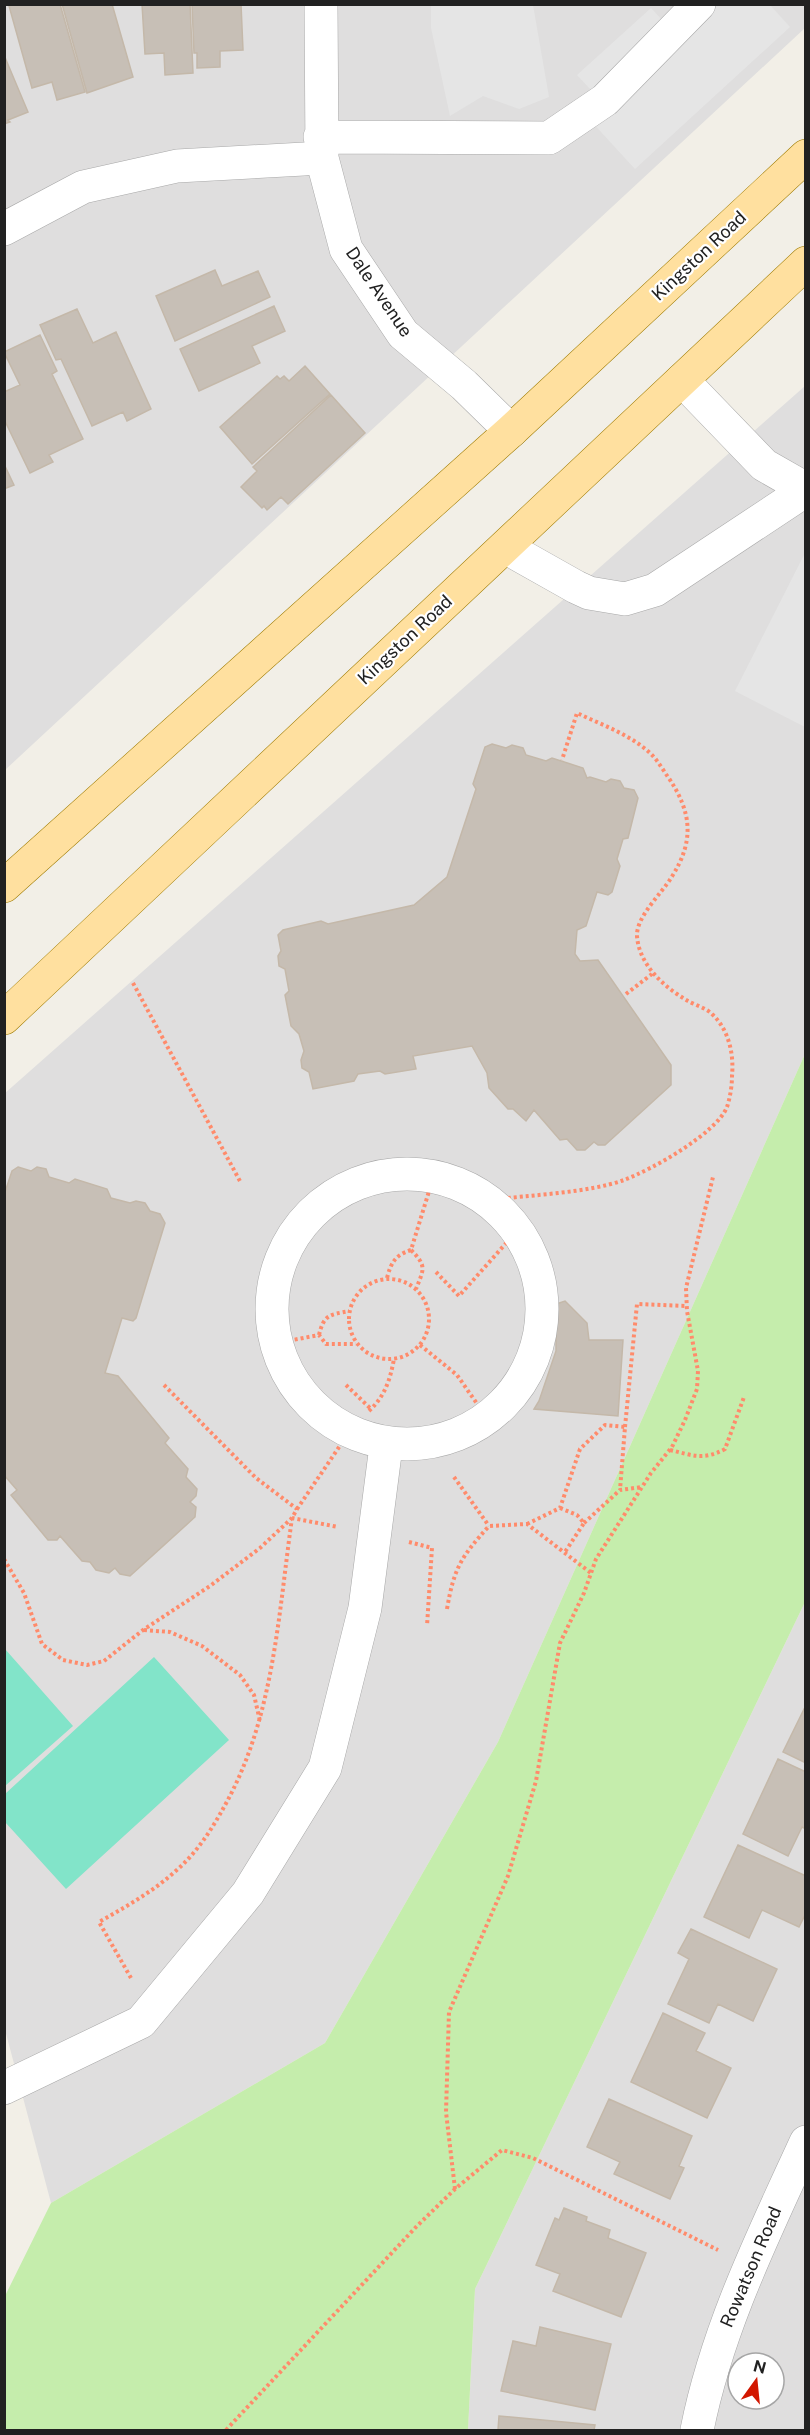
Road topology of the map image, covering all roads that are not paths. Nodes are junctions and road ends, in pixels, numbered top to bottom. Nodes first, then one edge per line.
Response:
1 (321, 4) edge
2 (699, 4) edge
3 (321, 148) junction
4 (806, 156) edge
5 (4, 229) edge
6 (806, 263) edge
7 (681, 380) junction
8 (511, 431) junction
9 (806, 489) edge
10 (505, 547) junction
11 (4, 886) edge
12 (4, 1018) edge
13 (386, 1446) junction
14 (4, 2088) edge
15 (806, 2142) edge
16 (697, 2430) edge

1 - 3 street, Dale Avenue
2 - 3 street
3 - 5 street
3 - 8 street, Dale Avenue
4 - 8 main road, Kingston Road
6 - 7 main road, Kingston Road
7 - 9 street
7 - 10 main road, Kingston Road
8 - 11 main road, Kingston Road
9 - 10 street
10 - 12 main road, Kingston Road
13 - 13 street
13 - 14 street
15 - 16 street, Rowatson Road

